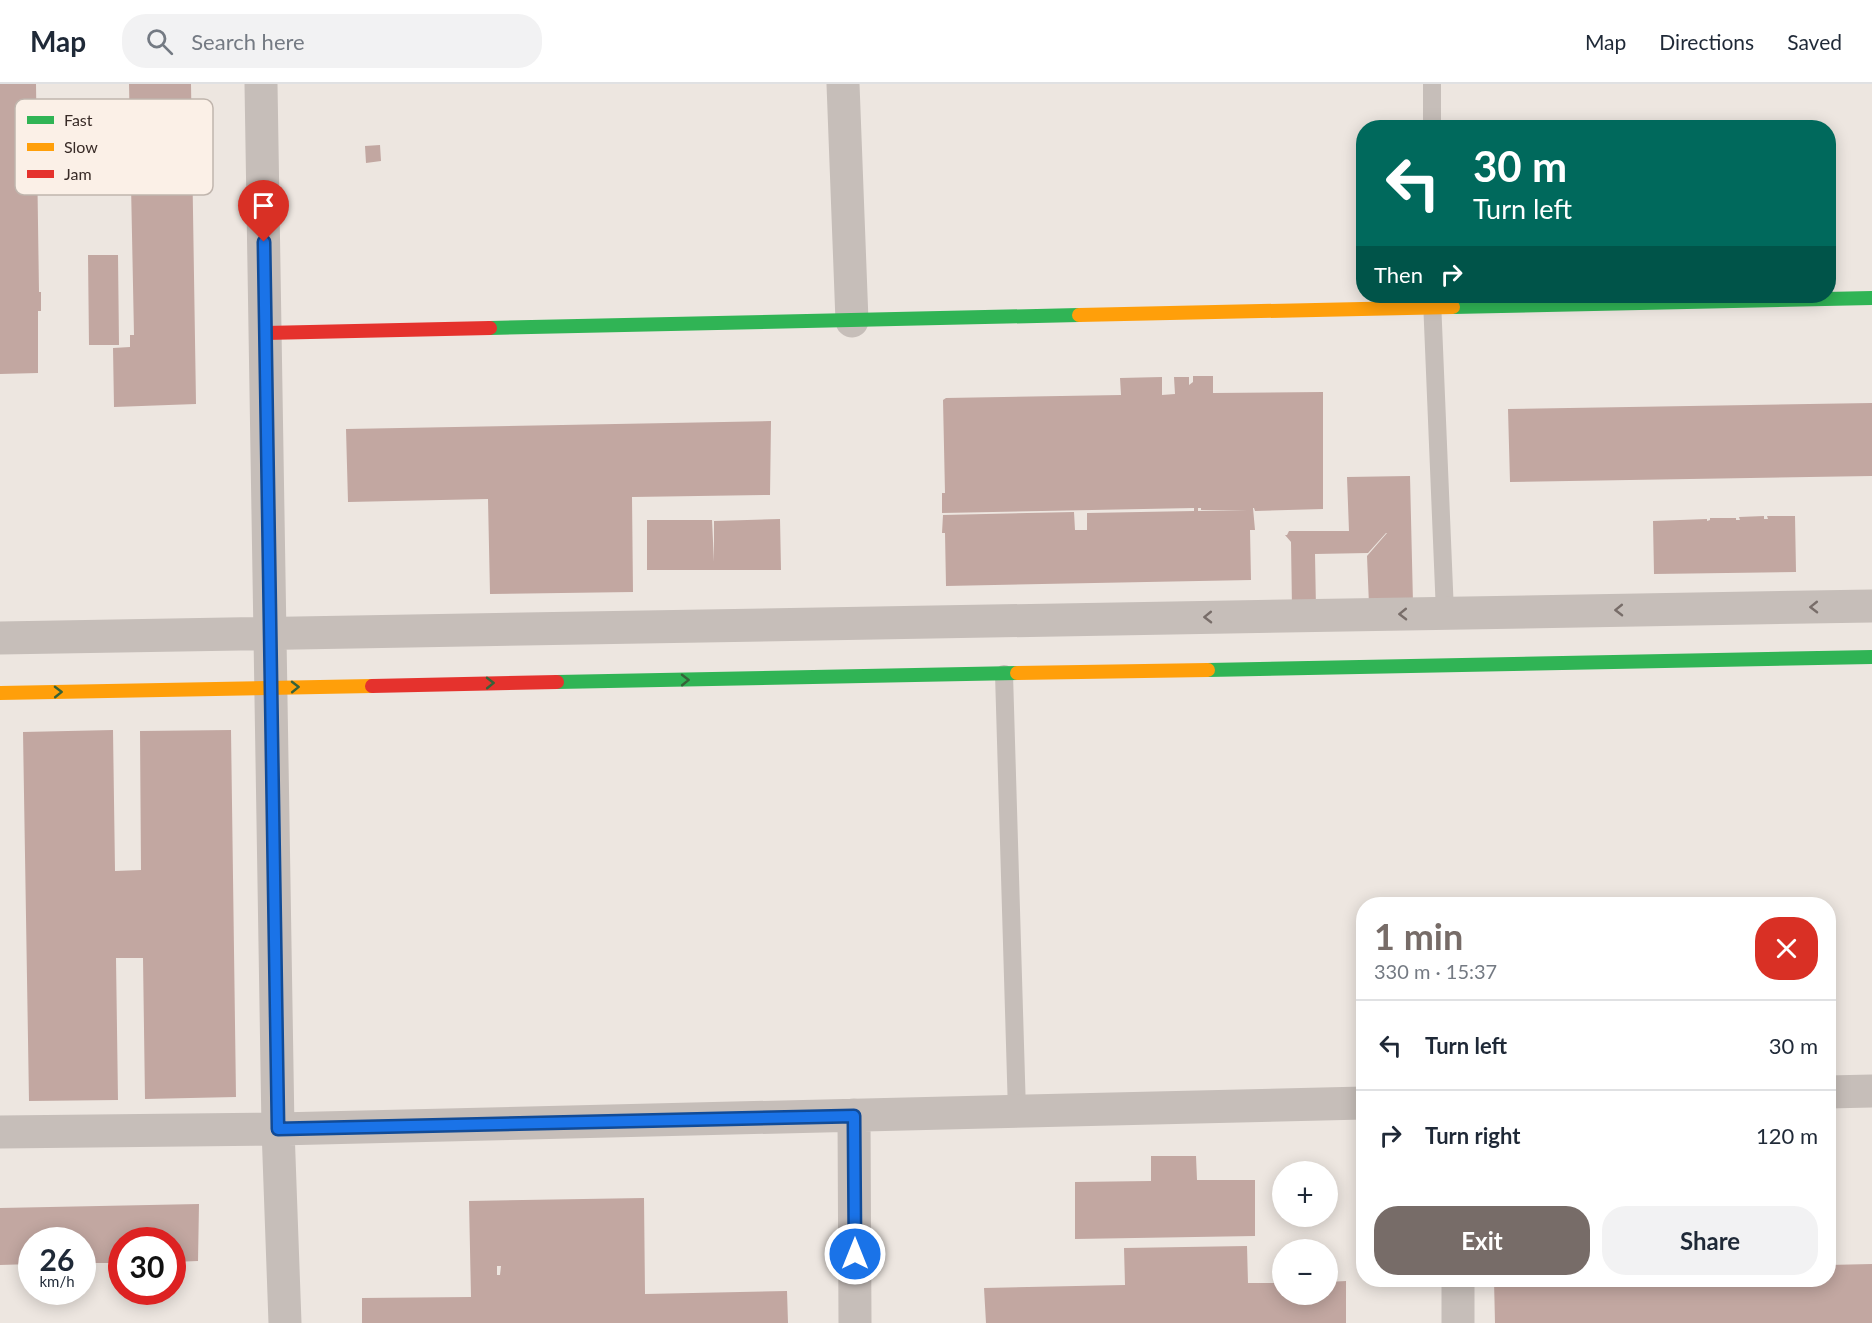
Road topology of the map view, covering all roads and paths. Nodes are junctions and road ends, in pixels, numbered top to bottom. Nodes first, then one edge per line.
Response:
1 (261, 84) edge
2 (843, 84) edge
3 (1432, 84) edge
4 (1432, 120) edge
5 (1836, 298) edge
6 (1872, 298) edge
7 (1401, 303) edge
8 (1432, 303) edge
9 (852, 321) junction
10 (265, 333) junction
11 (1872, 606) edge
12 (1445, 613) junction
13 (270, 633) junction
14 (0, 638) edge
15 (1872, 657) edge
16 (1004, 674) junction
17 (271, 688) junction
18 (0, 693) edge
19 (1872, 1091) edge
20 (1836, 1092) edge
21 (1356, 1104) edge
22 (1017, 1112) junction
23 (854, 1116) junction
24 (278, 1129) junction
25 (0, 1132) edge
26 (1458, 1287) edge
27 (285, 1323) edge
28 (855, 1323) edge
29 (1458, 1323) edge

1 - 10 street
2 - 9 street
3 - 4 lane
5 - 6 street
7 - 9 street
8 - 12 lane
9 - 10 street
10 - 13 street
11 -> 12 street
12 -> 13 street
13 - 14 street
13 - 17 street
15 - 16 street
17 -> 16 street
16 - 22 lane
18 -> 17 street
17 - 24 street
19 - 20 street
21 - 22 street
22 - 23 street
23 - 24 street
23 - 28 street
24 - 25 street
24 - 27 street
26 - 29 street

